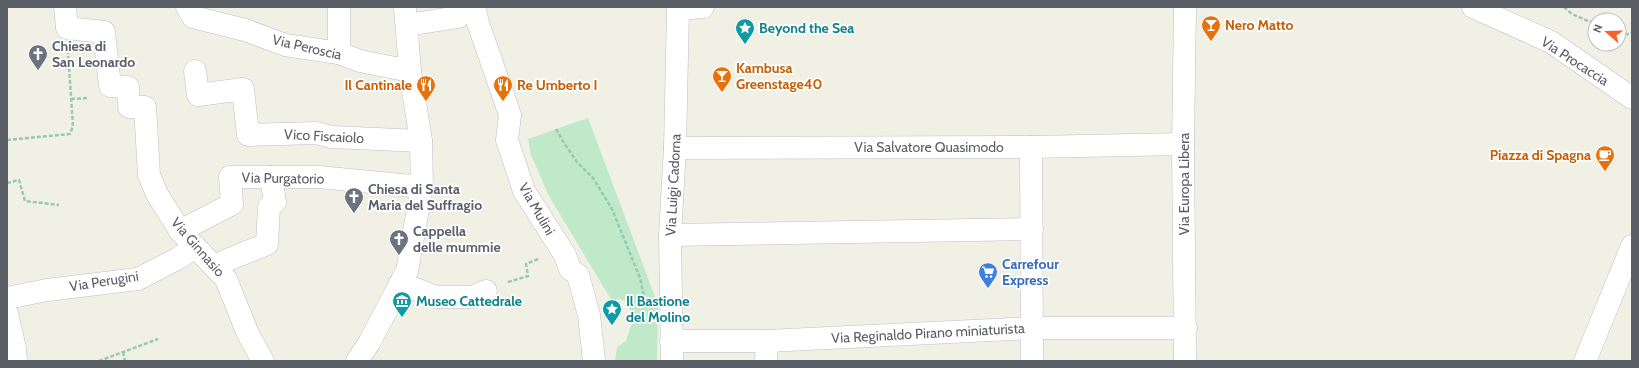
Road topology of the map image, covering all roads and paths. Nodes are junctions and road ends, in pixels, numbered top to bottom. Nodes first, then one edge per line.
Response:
1 (187, 7) edge
2 (340, 7) edge
3 (703, 7) edge
4 (1185, 7) edge
5 (1473, 7) edge
6 (1564, 7) edge
7 (468, 8) edge
8 (406, 16) edge
9 (66, 17) edge
10 (1587, 21) edge
11 (339, 53) junction
12 (195, 70) dead end
13 (410, 71) junction
14 (1632, 98) edge
15 (556, 129) dead end
16 (7, 140) edge
17 (421, 141) junction
18 (1183, 144) junction
19 (1031, 147) junction
20 (675, 148) junction
21 (271, 177) junction
22 (7, 183) edge
23 (422, 187) junction
24 (59, 205) dead end
25 (1032, 229) junction
26 (670, 235) junction
27 (188, 239) junction
28 (1632, 246) edge
29 (561, 249) junction
30 (216, 268) junction
31 (400, 283) junction
32 (486, 291) joint
33 (7, 298) edge
34 (645, 300) dead end
35 (7, 314) edge
36 (1032, 328) junction
37 (1186, 328) junction
38 (158, 339) dead end
39 (672, 351) edge
40 (766, 351) edge
41 (123, 352) junction
42 (16, 361) edge
43 (99, 361) edge
44 (125, 361) edge
45 (263, 361) edge
46 (356, 361) edge
47 (594, 361) edge
48 (1032, 361) edge
49 (1185, 361) edge
50 (1585, 361) edge

1 - 11 street, Via Peroscia
2 - 11 street
3 - 20 street, Via Luigi Cadorna
4 - 18 street, Via Europa Libera
5 - 14 street, Via Procaccia
6 - 10 path
7 - 8 street, Via Mulini
7 - 29 street, Via Mulini
8 - 13 street
9 - 16 path
9 - 27 street, Via Ginnasio
11 - 13 street, Via Peroscia
12 - 17 street, Vico Fiscaiolo
13 - 17 street
15 - 34 path
17 - 23 street
18 - 19 street, Via Salvatore Quasimodo
18 - 37 street, Via Europa Libera
19 - 20 street, Via Salvatore Quasimodo
19 - 25 street
20 - 26 street, Via Luigi Cadorna
21 - 23 street, Via Purgatorio
21 - 27 street, Via Purgatorio
21 - 30 street
22 - 24 path
23 - 31 street
25 - 26 street
25 - 36 street
26 - 39 street, Via Luigi Cadorna
27 - 30 street, Via Ginnasio
27 - 33 street, Via Perugini
28 - 50 street
29 - 32 path
29 - 47 street, Via Mulini
30 - 45 street, Via Ginnasio
31 - 32 street
31 - 46 street
35 - 42 street
36 - 37 street, Via Reginaldo Pirano miniaturista
36 - 40 street, Via Reginaldo Pirano miniaturista
36 - 48 street
37 - 49 street, Via Europa Libera
38 - 41 path
39 - 40 street, Via Reginaldo Pirano miniaturista
41 - 43 path
41 - 44 path

